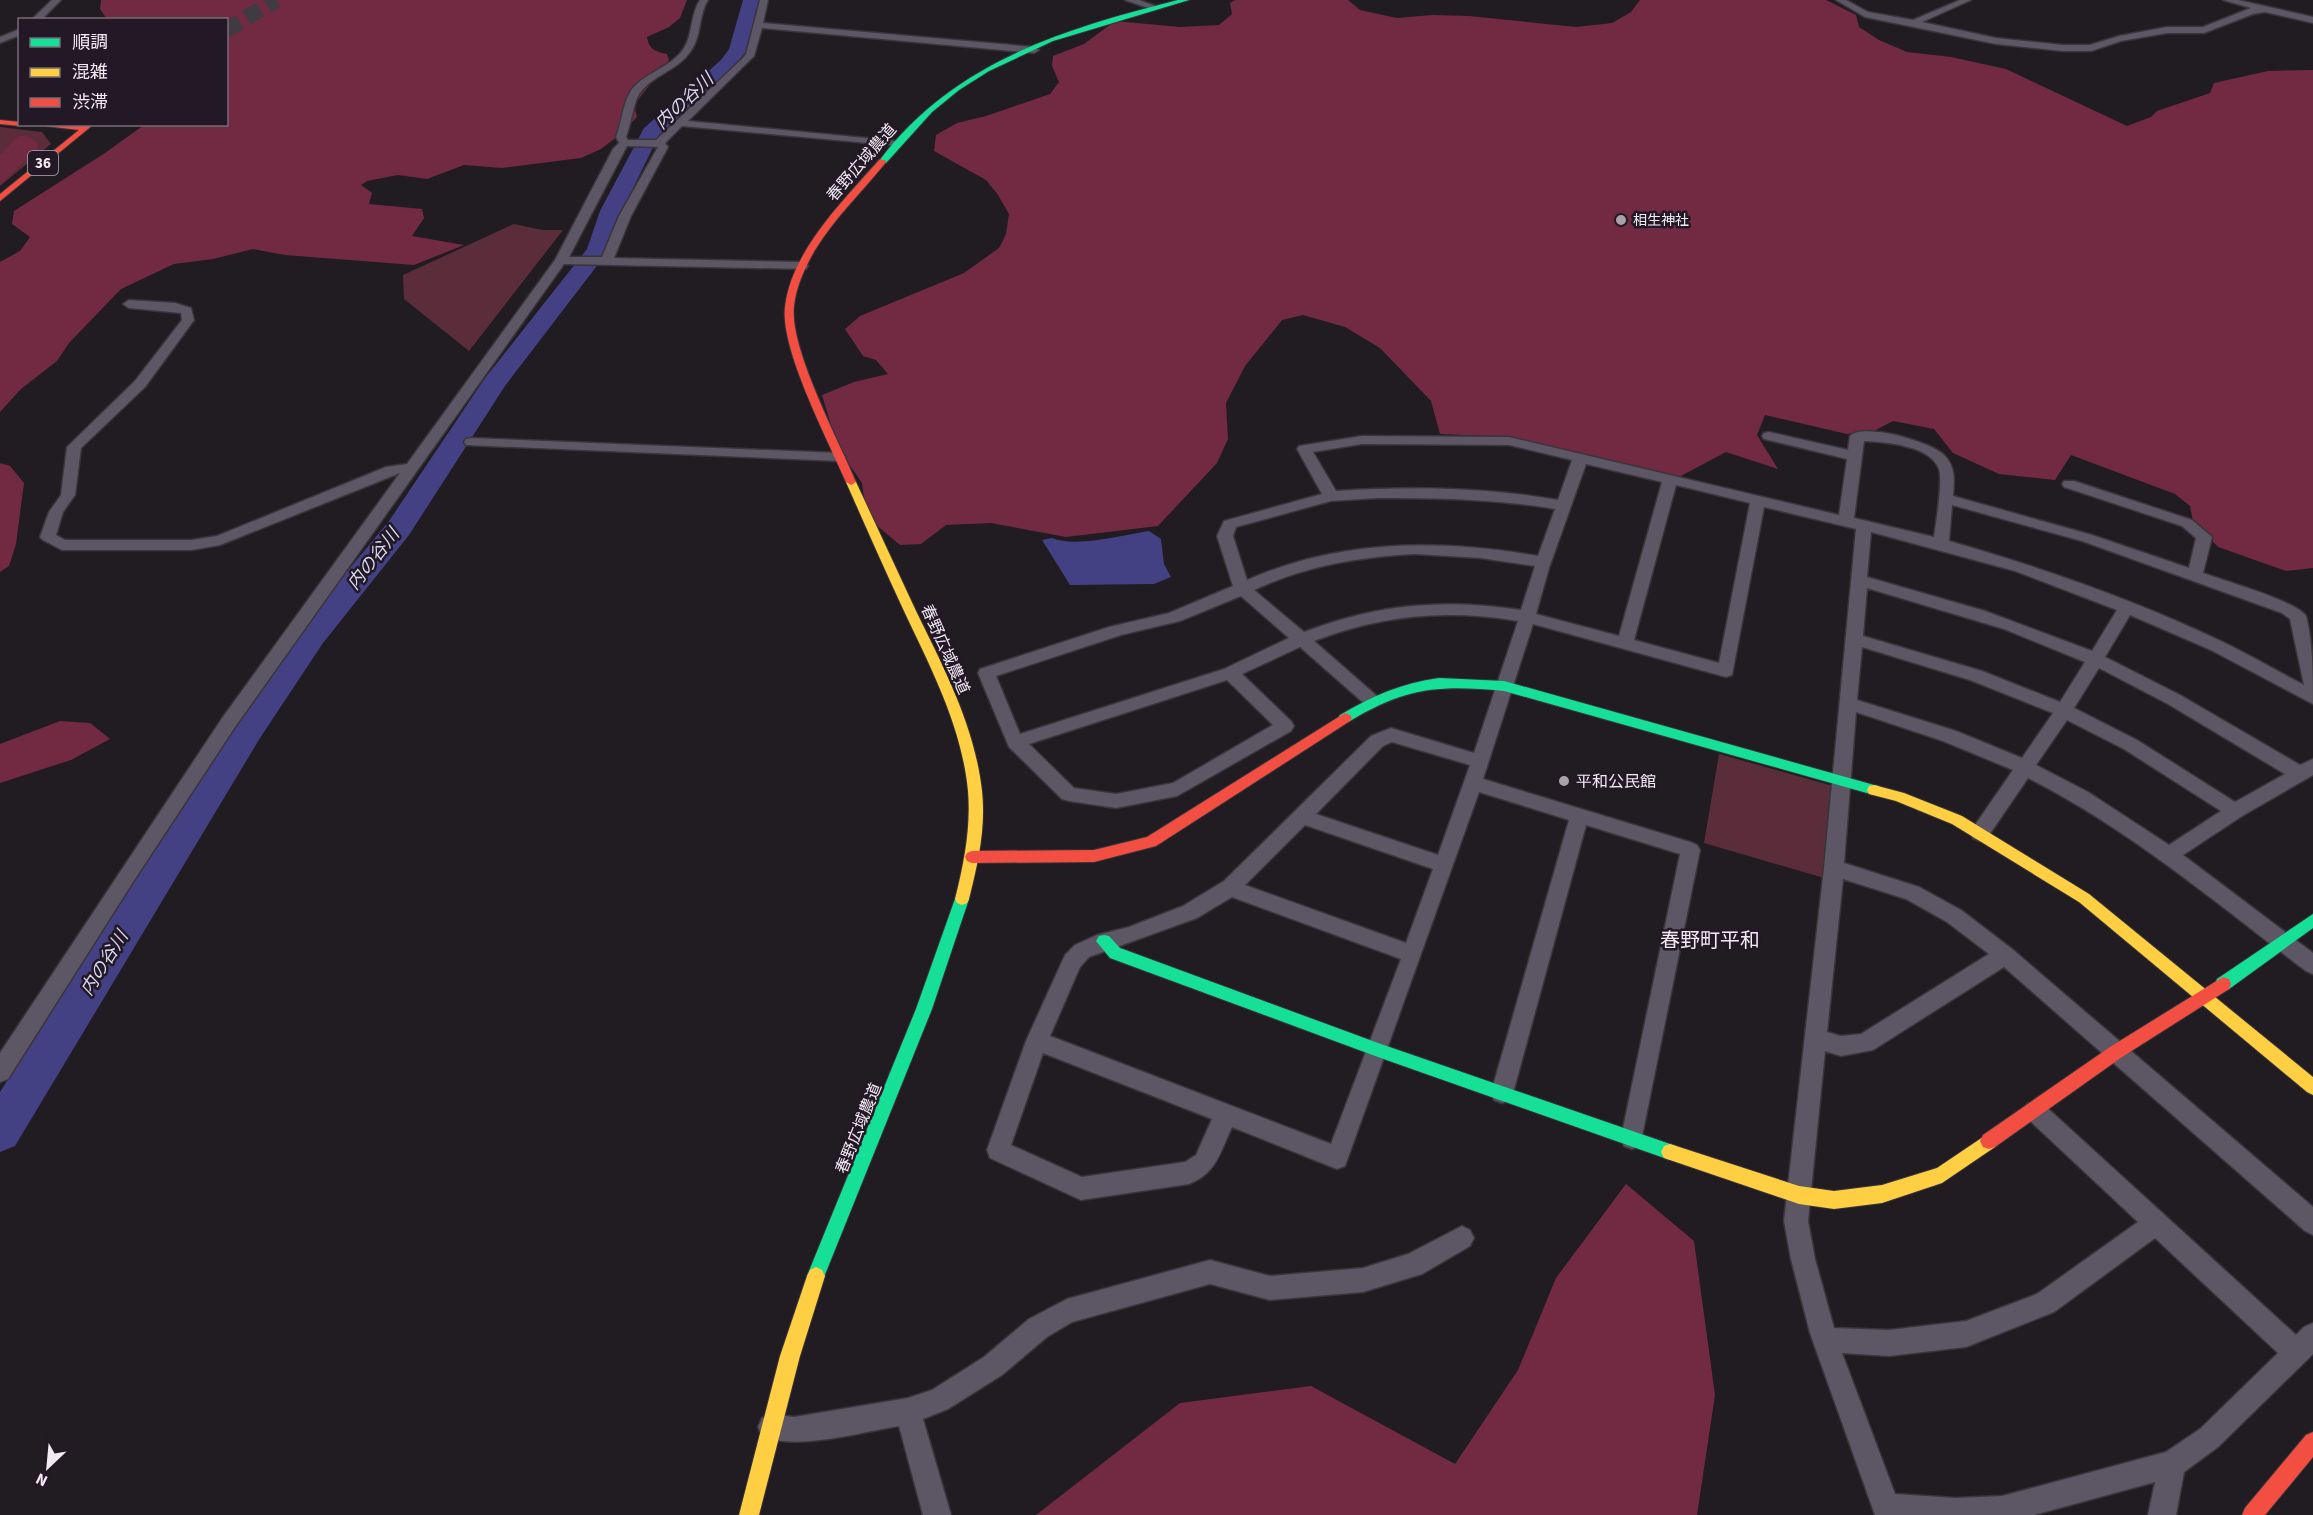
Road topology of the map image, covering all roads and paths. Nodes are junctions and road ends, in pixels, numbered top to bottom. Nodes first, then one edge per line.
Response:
1 (57, 0) edge
2 (704, 0) edge
3 (764, 0) edge
4 (1129, 0) edge
5 (1186, 0) edge
6 (1840, 0) edge
7 (1967, 0) edge
8 (2227, 0) edge
9 (1154, 7) junction
10 (2262, 10) junction
11 (37, 18) edge
12 (2310, 20) edge
13 (1916, 23) junction
14 (758, 25) junction
15 (2313, 28) edge
16 (18, 33) edge
17 (0, 40) edge
18 (1034, 50) junction
19 (0, 123) edge
20 (679, 123) junction
21 (18, 124) edge
22 (88, 126) edge
23 (627, 143) junction
24 (656, 143) junction
25 (897, 144) junction
26 (0, 198) edge
27 (565, 260) junction
28 (605, 261) junction
29 (802, 266) junction
30 (129, 304) dead end
31 (1769, 436) dead end
32 (471, 442) dead end
33 (1855, 456) junction
34 (839, 457) junction
35 (1580, 459) junction
36 (411, 468) junction
37 (1670, 481) junction
38 (2069, 484) dead end
39 (1331, 496) junction
40 (1944, 498) junction
41 (1758, 501) junction
42 (1565, 506) junction
43 (1846, 521) junction
44 (1864, 526) junction
45 (1941, 544) junction
46 (1543, 562) junction
47 (2195, 576) junction
48 (1858, 580) junction
49 (1242, 588) junction
50 (2127, 607) junction
51 (1528, 617) junction
52 (1853, 639) junction
53 (1302, 641) junction
54 (1625, 644) junction
55 (2095, 659) junction
56 (1230, 674) junction
57 (1504, 686) junction
58 (2311, 697) edge
59 (1372, 701) junction
60 (1850, 704) junction
61 (2064, 711) junction
62 (1015, 742) junction
63 (1479, 761) junction
64 (2024, 768) junction
65 (2306, 770) edge
66 (1840, 781) junction
67 (1472, 783) junction
68 (2235, 811) junction
69 (1578, 816) junction
70 (1302, 817) junction
71 (1980, 833) junction
72 (2169, 855) junction
73 (972, 857) junction
74 (1443, 864) junction
75 (1834, 868) junction
76 (1231, 887) junction
77 (2313, 920) edge
78 (1104, 941) junction
79 (2280, 941) junction
80 (1412, 954) junction
81 (2005, 955) junction
82 (2313, 965) edge
83 (2205, 997) junction
84 (1815, 1038) junction
85 (1037, 1041) junction
86 (1378, 1050) junction
87 (2116, 1052) junction
88 (0, 1072) edge
89 (2313, 1087) edge
90 (1502, 1093) junction
91 (2035, 1111) junction
92 (1226, 1114) junction
93 (1632, 1138) junction
94 (1799, 1195) junction
95 (2156, 1223) junction
96 (2313, 1223) edge
97 (1462, 1238) dead end
98 (1825, 1340) junction
99 (2304, 1344) edge
100 (908, 1411) junction
101 (771, 1427) junction
102 (2313, 1442) edge
103 (2172, 1464) junction
104 (1887, 1511) edge
105 (749, 1515) edge
106 (937, 1515) edge
107 (2162, 1515) edge
108 (2252, 1515) edge

1 - 11 street
2 - 23 street
3 - 14 street
4 - 9 street
5 - 9 street, 春野広域農道
6 - 13 street
7 - 13 street
8 - 10 street
9 - 18 street, 春野広域農道
10 - 12 street
10 - 13 street
12 - 15 street
14 - 18 street
14 - 20 street
16 - 17 street
18 - 25 street, 春野広域農道
19 - 21 street
20 - 24 street
20 - 25 street
22 - 26 street, 36
23 - 24 street
23 - 27 street
24 - 28 street
25 - 29 street, 春野広域農道
27 - 28 street
27 - 36 street
28 - 29 street
29 - 34 street, 春野広域農道
30 - 36 street
31 - 33 street
32 - 34 street
33 - 40 street
33 - 43 street
34 - 73 street, 春野広域農道
35 - 37 street
35 - 39 street
35 - 42 street
36 - 88 street
37 - 41 street
37 - 54 street
38 - 47 street
39 - 42 street
39 - 49 street
40 - 45 street
40 - 47 street
41 - 43 street
41 - 54 street
42 - 46 street
43 - 44 street
44 - 45 street
44 - 48 street
45 - 50 street
46 - 49 street
46 - 51 street
47 - 58 street
48 - 52 street
48 - 55 street
49 - 53 street
49 - 62 street
50 - 55 street
50 - 58 street
51 - 53 street
51 - 54 street
51 - 57 street
52 - 60 street
52 - 61 street
53 - 56 street
53 - 59 street
55 - 61 street
55 - 65 street
56 - 62 street
56 - 62 street
57 - 59 street
57 - 63 street
57 - 66 street
59 - 73 street
60 - 64 street
60 - 66 street
61 - 64 street
61 - 68 street
63 - 67 street
63 - 70 street
64 - 71 street
64 - 72 street
65 - 68 street
66 - 71 street
66 - 75 street
67 - 69 street
67 - 74 street
68 - 72 street
69 - 90 street
69 - 93 street
70 - 74 street
70 - 76 street
71 - 83 street
72 - 79 street
73 - 101 street, 春野広域農道
74 - 80 street
75 - 81 street
75 - 84 street
76 - 78 street
76 - 80 street
77 - 79 street
78 - 85 street
78 - 86 street
79 - 82 street
79 - 83 street
80 - 86 street
81 - 84 street
81 - 87 street
83 - 87 street
83 - 89 street
84 - 94 street
85 - 92 street
85 - 92 street
86 - 90 street
86 - 92 street
87 - 91 street
87 - 96 street
90 - 93 street
91 - 94 street
91 - 95 street
93 - 94 street
94 - 98 street
95 - 98 street
95 - 99 street
97 - 100 street
98 - 104 street
99 - 103 street
100 - 101 street
100 - 106 street
101 - 105 street, 春野広域農道
102 - 108 street
103 - 104 street
103 - 107 street

